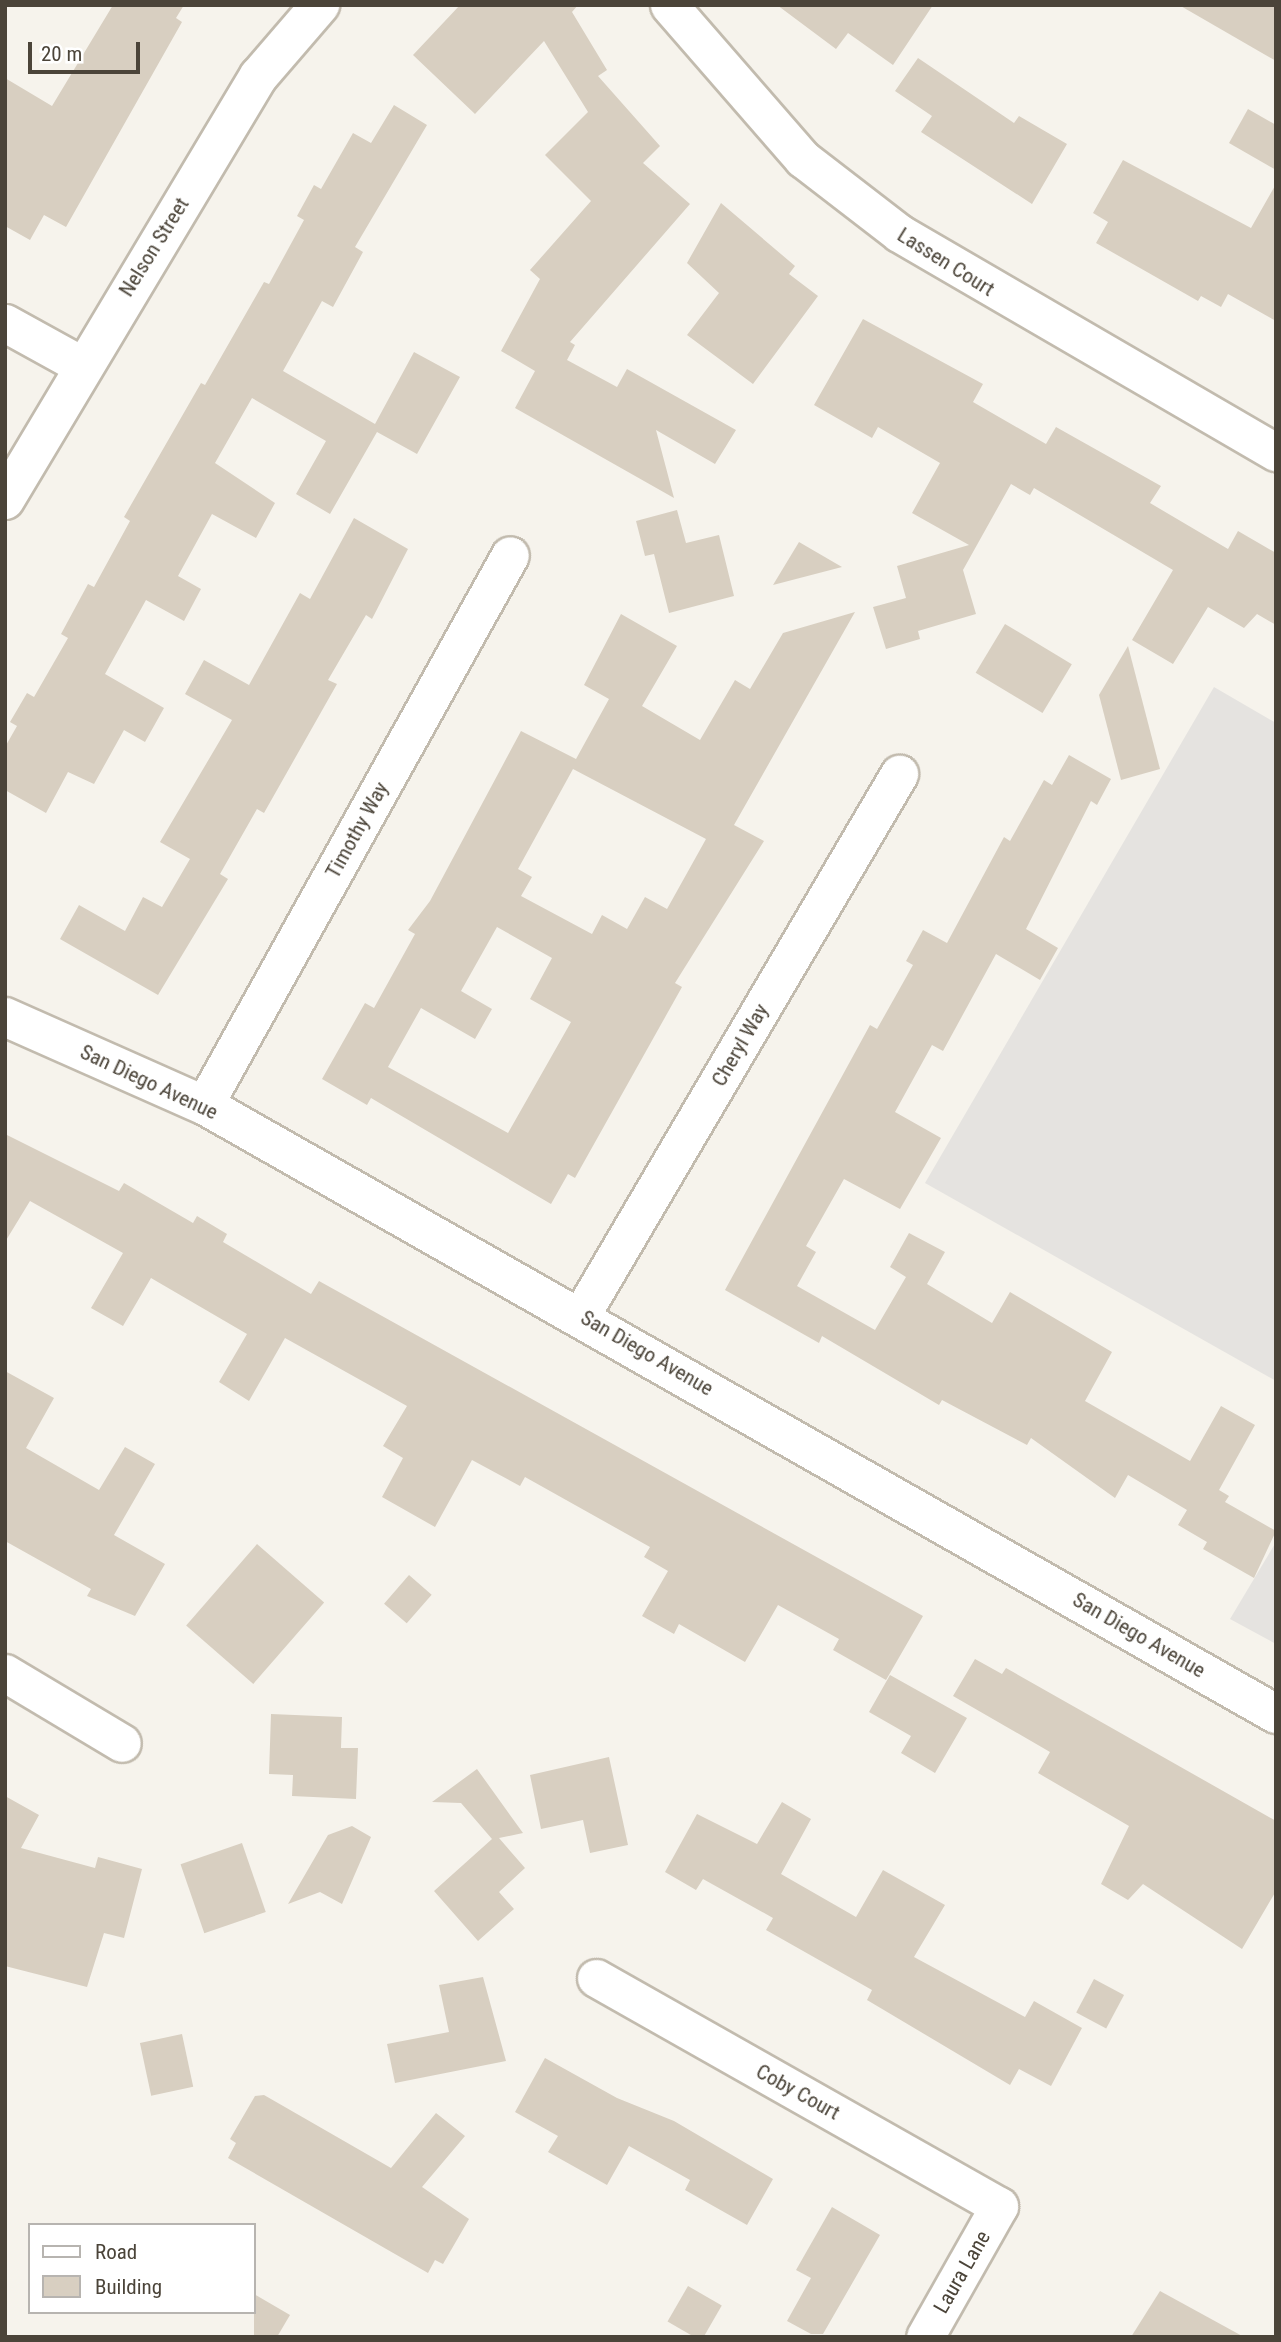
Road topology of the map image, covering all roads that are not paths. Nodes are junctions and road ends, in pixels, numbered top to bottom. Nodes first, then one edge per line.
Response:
1 (320, 5) edge
2 (669, 5) edge
3 (5, 323) edge
4 (81, 365) junction
5 (1276, 452) edge
6 (5, 500) edge
7 (510, 555) dead end
8 (899, 774) dead end
9 (5, 1017) edge
10 (204, 1105) junction
11 (581, 1315) junction
12 (5, 1673) edge
13 (1276, 1714) edge
14 (122, 1743) dead end
15 (596, 1978) dead end
16 (999, 2206) joint
17 (925, 2337) edge

1 - 4 street, Nelson Street
2 - 5 street, Lassen Court
3 - 4 street
4 - 6 street, Nelson Street
7 - 10 street, Timothy Way
8 - 11 street, Cheryl Way
9 - 10 street, San Diego Avenue
10 - 11 street, San Diego Avenue
11 - 13 street, San Diego Avenue
12 - 14 street
15 - 16 street, Coby Court
16 - 17 street, Laura Lane

